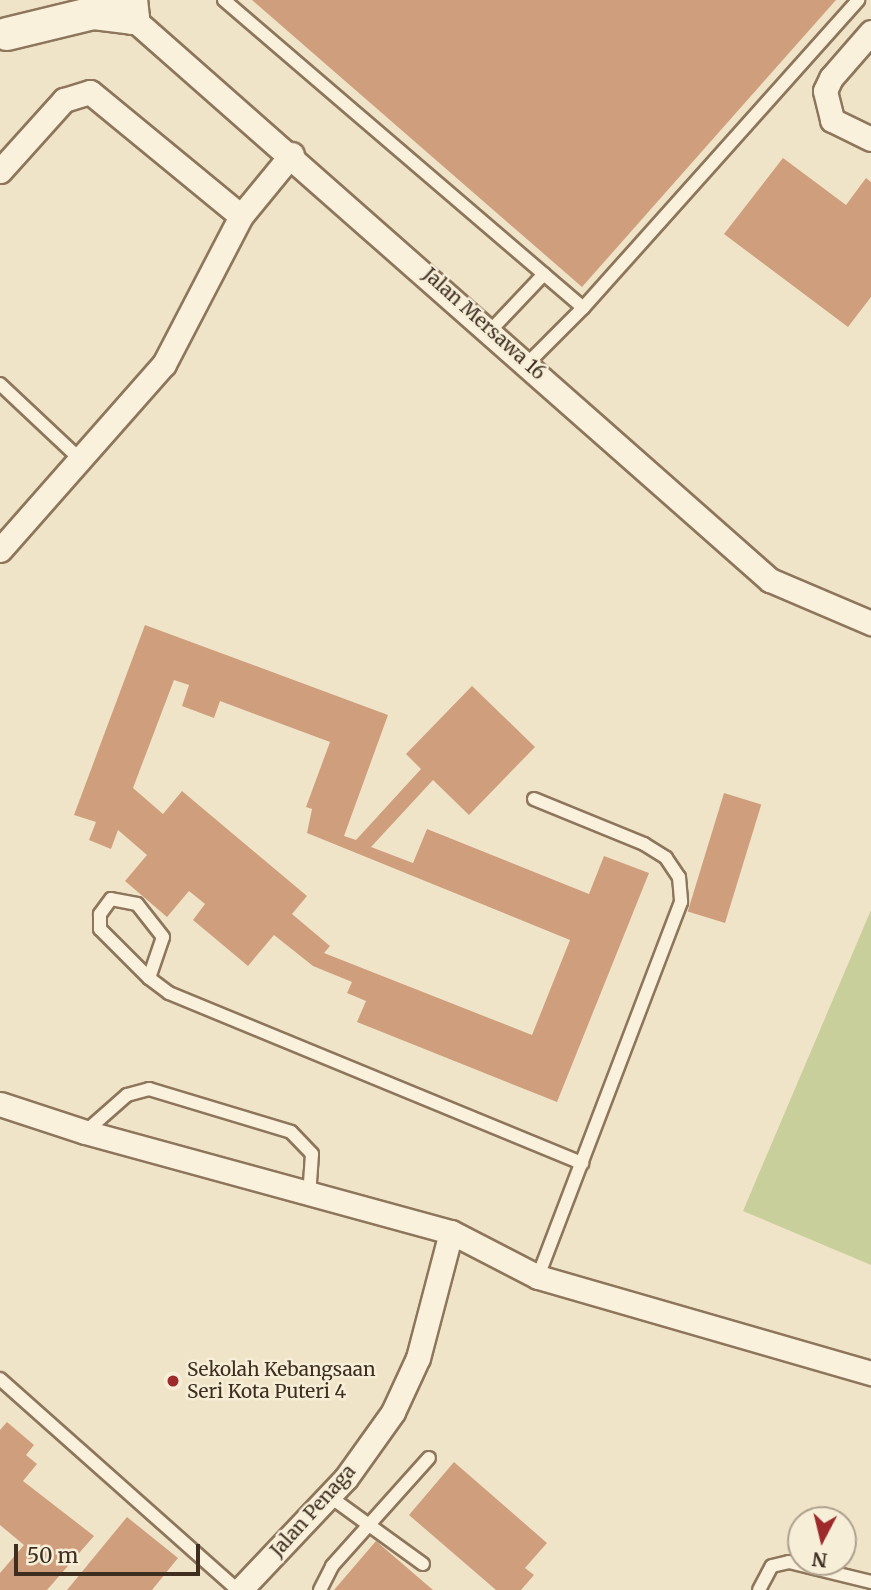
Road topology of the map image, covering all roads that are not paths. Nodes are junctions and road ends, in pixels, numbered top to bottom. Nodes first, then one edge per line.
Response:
1 (37, 0) edge
2 (224, 0) edge
3 (858, 0) edge
4 (125, 6) edge
5 (871, 32) edge
6 (4, 38) edge
7 (871, 139) edge
8 (292, 154) junction
9 (0, 171) edge
10 (241, 216) junction
11 (544, 274) junction
12 (583, 308) junction
13 (491, 330) junction
14 (528, 363) junction
15 (0, 384) edge
16 (80, 459) junction
17 (0, 550) edge
18 (871, 623) edge
19 (534, 799) dead end
20 (149, 978) junction
21 (0, 1104) edge
22 (85, 1132) junction
23 (582, 1163) junction
24 (309, 1193) junction
25 (451, 1232) junction
26 (538, 1277) junction
27 (871, 1373) edge
28 (0, 1378) edge
29 (429, 1458) dead end
30 (328, 1496) junction
31 (369, 1525) junction
32 (423, 1564) dead end
33 (871, 1582) edge
34 (239, 1590) edge
35 (320, 1590) edge
36 (759, 1590) edge

1 - 6 main road
2 - 11 lane
3 - 12 lane
4 - 6 main road
4 - 8 street, Jalan Mersawa 16
5 - 7 street
8 - 10 street
8 - 13 street, Jalan Mersawa 16
9 - 10 street
10 - 16 street
11 - 12 lane
11 - 13 lane
12 - 14 lane
13 - 14 street, Jalan Mersawa 16
14 - 18 street, Jalan Mersawa 16
15 - 16 lane
16 - 17 street
19 - 23 lane
20 - 20 lane
20 - 23 lane
21 - 22 street
22 - 24 street
22 - 24 lane
23 - 26 lane
24 - 25 street
25 - 26 street
25 - 30 street, Jalan Penaga
26 - 27 street
28 - 34 lane
29 - 31 lane
30 - 31 lane
30 - 34 street, Jalan Penaga
31 - 32 lane
31 - 35 lane
33 - 36 lane

